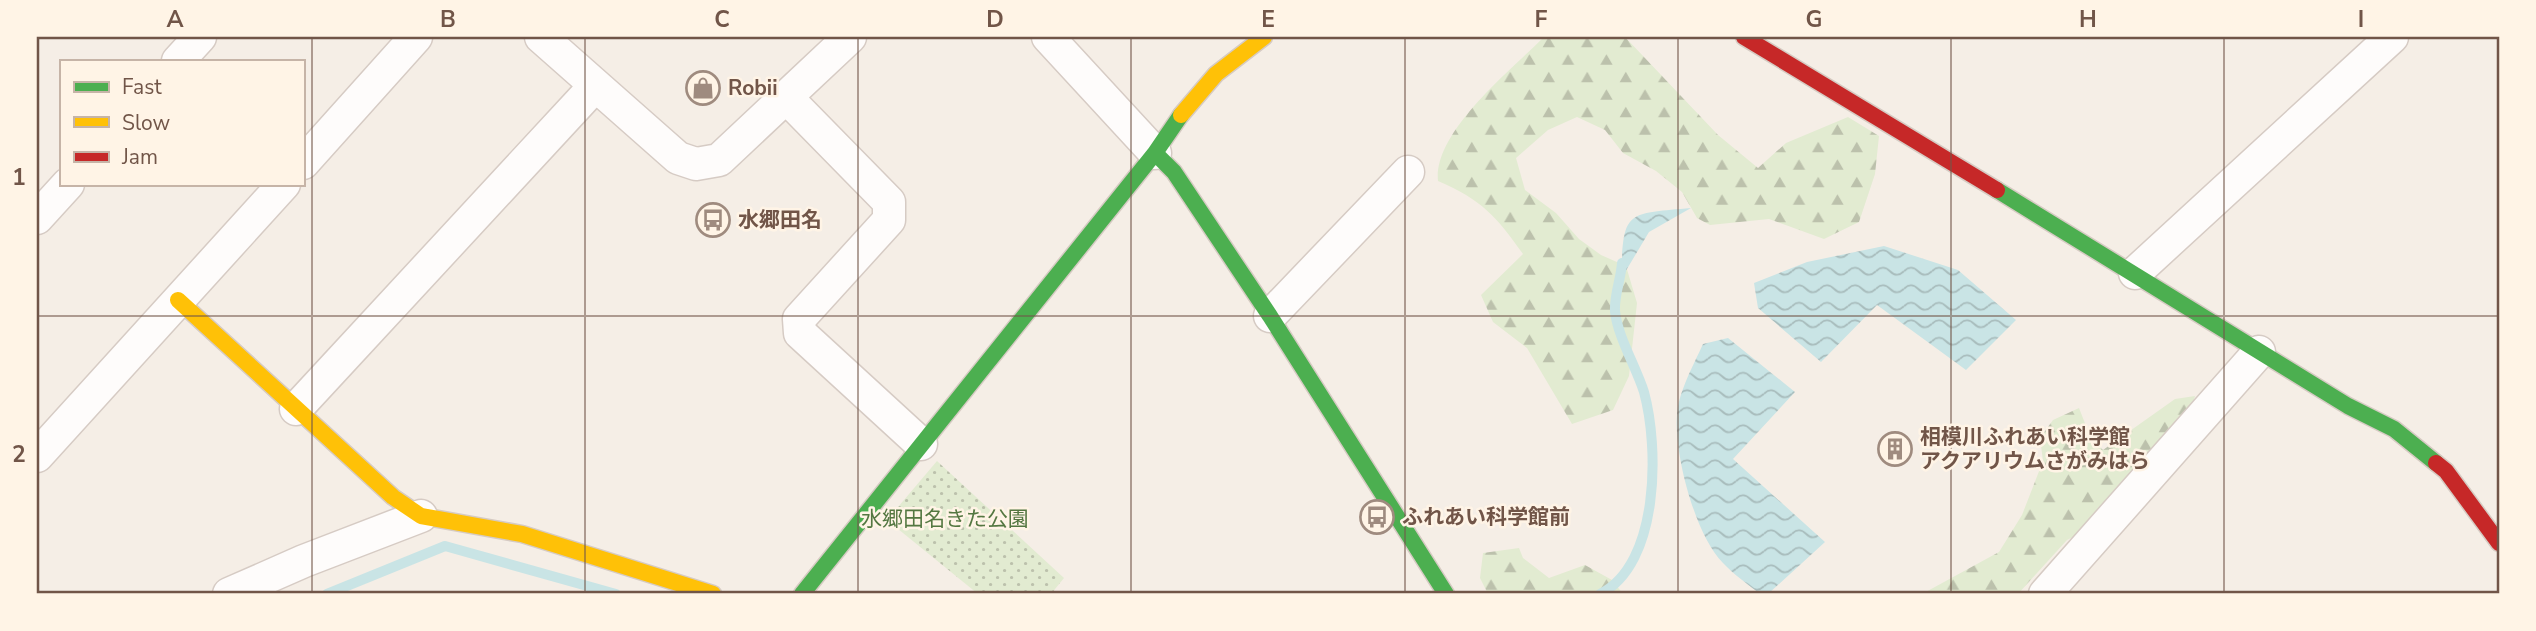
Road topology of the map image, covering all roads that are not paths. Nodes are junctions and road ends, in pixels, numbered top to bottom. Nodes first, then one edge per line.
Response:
1 (200, 37) edge
2 (416, 37) edge
3 (541, 37) edge
4 (850, 37) edge
5 (1048, 37) edge
6 (1264, 37) edge
7 (1744, 37) edge
8 (2375, 42) edge
9 (179, 60) edge
10 (594, 87) junction
11 (787, 98) junction
12 (1155, 153) junction
13 (304, 162) edge
14 (1408, 172) dead end
15 (66, 186) edge
16 (282, 186) edge
17 (37, 218) edge
18 (2135, 273) junction
19 (178, 300) junction
20 (1270, 316) junction
21 (2259, 352) junction
22 (296, 409) junction
23 (921, 444) junction
24 (37, 456) edge
25 (421, 516) junction
26 (2499, 543) edge
27 (229, 594) edge
28 (713, 594) edge
29 (802, 594) edge
30 (1446, 594) edge
31 (2045, 594) edge

1 - 9 street
2 - 13 street
3 - 10 street
4 - 11 street
5 - 12 street
6 - 12 street
7 - 18 street
8 - 18 street
10 - 11 street
10 - 22 street
11 - 23 street
12 - 20 street
12 - 23 street
14 - 20 street
15 - 17 street
16 - 19 street
18 - 21 street
19 - 22 street
19 - 24 street
20 - 30 street
21 - 26 street
21 - 31 street
22 - 25 street
23 - 29 street
25 - 27 street
25 - 28 street

